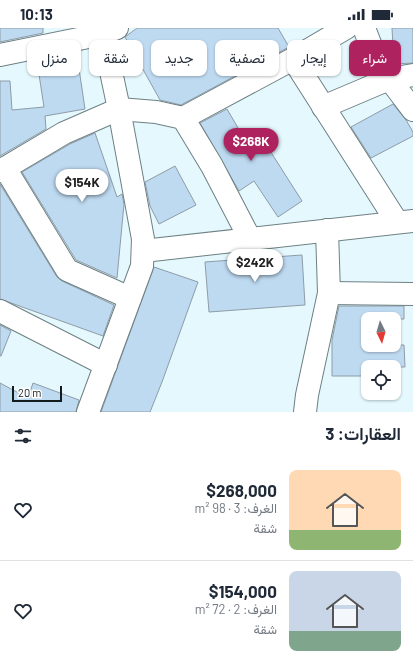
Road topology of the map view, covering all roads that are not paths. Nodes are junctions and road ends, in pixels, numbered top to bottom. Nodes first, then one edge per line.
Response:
1 (346, 28) edge
2 (364, 28) edge
3 (110, 31) edge
4 (325, 40) edge
5 (0, 55) edge
6 (287, 62) edge
7 (413, 75) edge
8 (304, 76) edge
9 (389, 78) junction
10 (323, 107) junction
11 (119, 109) junction
12 (413, 110) edge
13 (183, 118) junction
14 (3, 169) edge
15 (405, 222) edge
16 (327, 230) junction
17 (250, 239) junction
18 (143, 251) junction
19 (329, 293) junction
20 (413, 294) edge
21 (130, 298) junction
22 (0, 311) edge
23 (106, 365) junction
24 (88, 412) edge
25 (305, 412) edge

1 - 4 street
2 - 9 street
3 - 5 street
3 - 11 street
6 - 13 street
7 - 9 street
8 - 10 street
9 - 10 street
9 - 12 street
10 - 15 street
11 - 13 street
11 - 14 street
11 - 18 street
13 - 17 street
14 - 21 street
15 - 16 street
16 - 17 street
16 - 19 street
17 - 18 street
18 - 21 street
19 - 20 street
19 - 25 street
21 - 23 street
22 - 23 street
23 - 24 street

